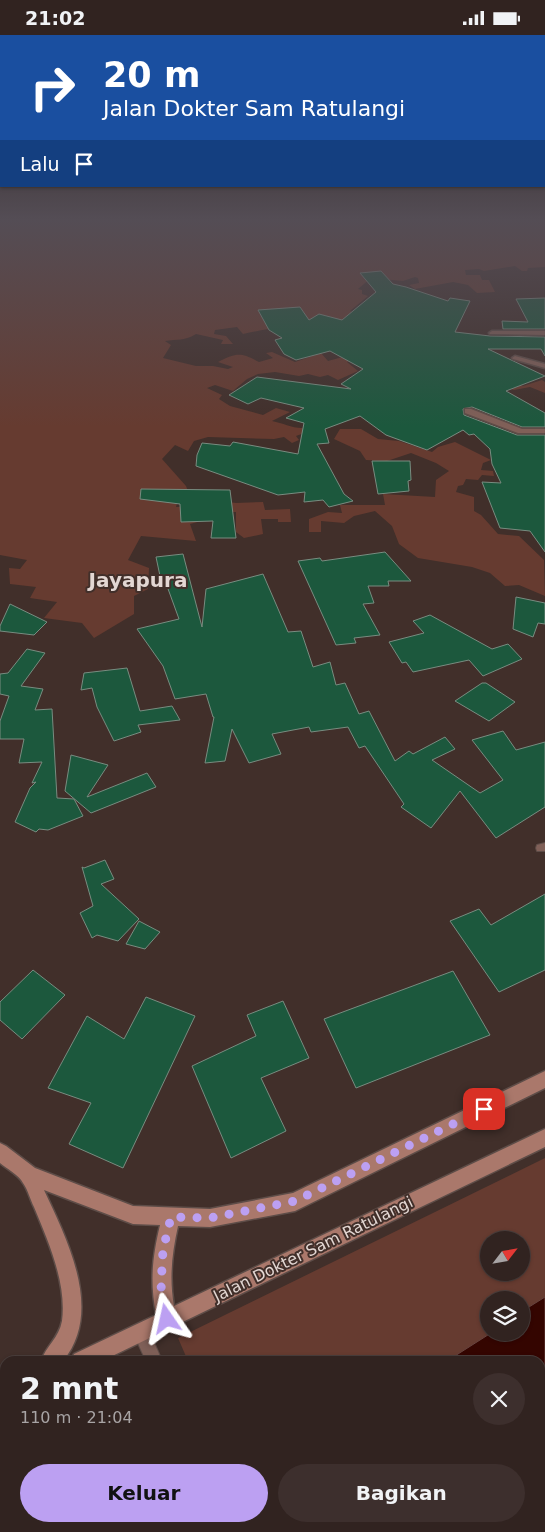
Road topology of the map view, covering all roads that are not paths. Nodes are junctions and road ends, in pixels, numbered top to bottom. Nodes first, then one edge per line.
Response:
1 (492, 333) dead end
2 (545, 333) edge
3 (515, 358) dead end
4 (545, 366) edge
5 (468, 411) dead end
6 (545, 431) edge
7 (545, 1079) edge
8 (545, 1138) edge
9 (0, 1152) edge
10 (29, 1175) junction
11 (171, 1217) junction
12 (167, 1319) junction
13 (141, 1332) junction
14 (55, 1356) edge
15 (91, 1356) edge
16 (152, 1356) edge

1 - 2 street
3 - 4 street
5 - 6 street
7 - 11 main road
8 - 12 main road, Jalan Dokter Sam Ratulangi
9 - 10 main road
10 - 11 main road
10 - 14 main road
11 - 12 main road
12 - 13 main road, Jalan Dokter Sam Ratulangi
13 - 15 main road, Jalan Dokter Sam Ratulangi
13 - 16 lane

